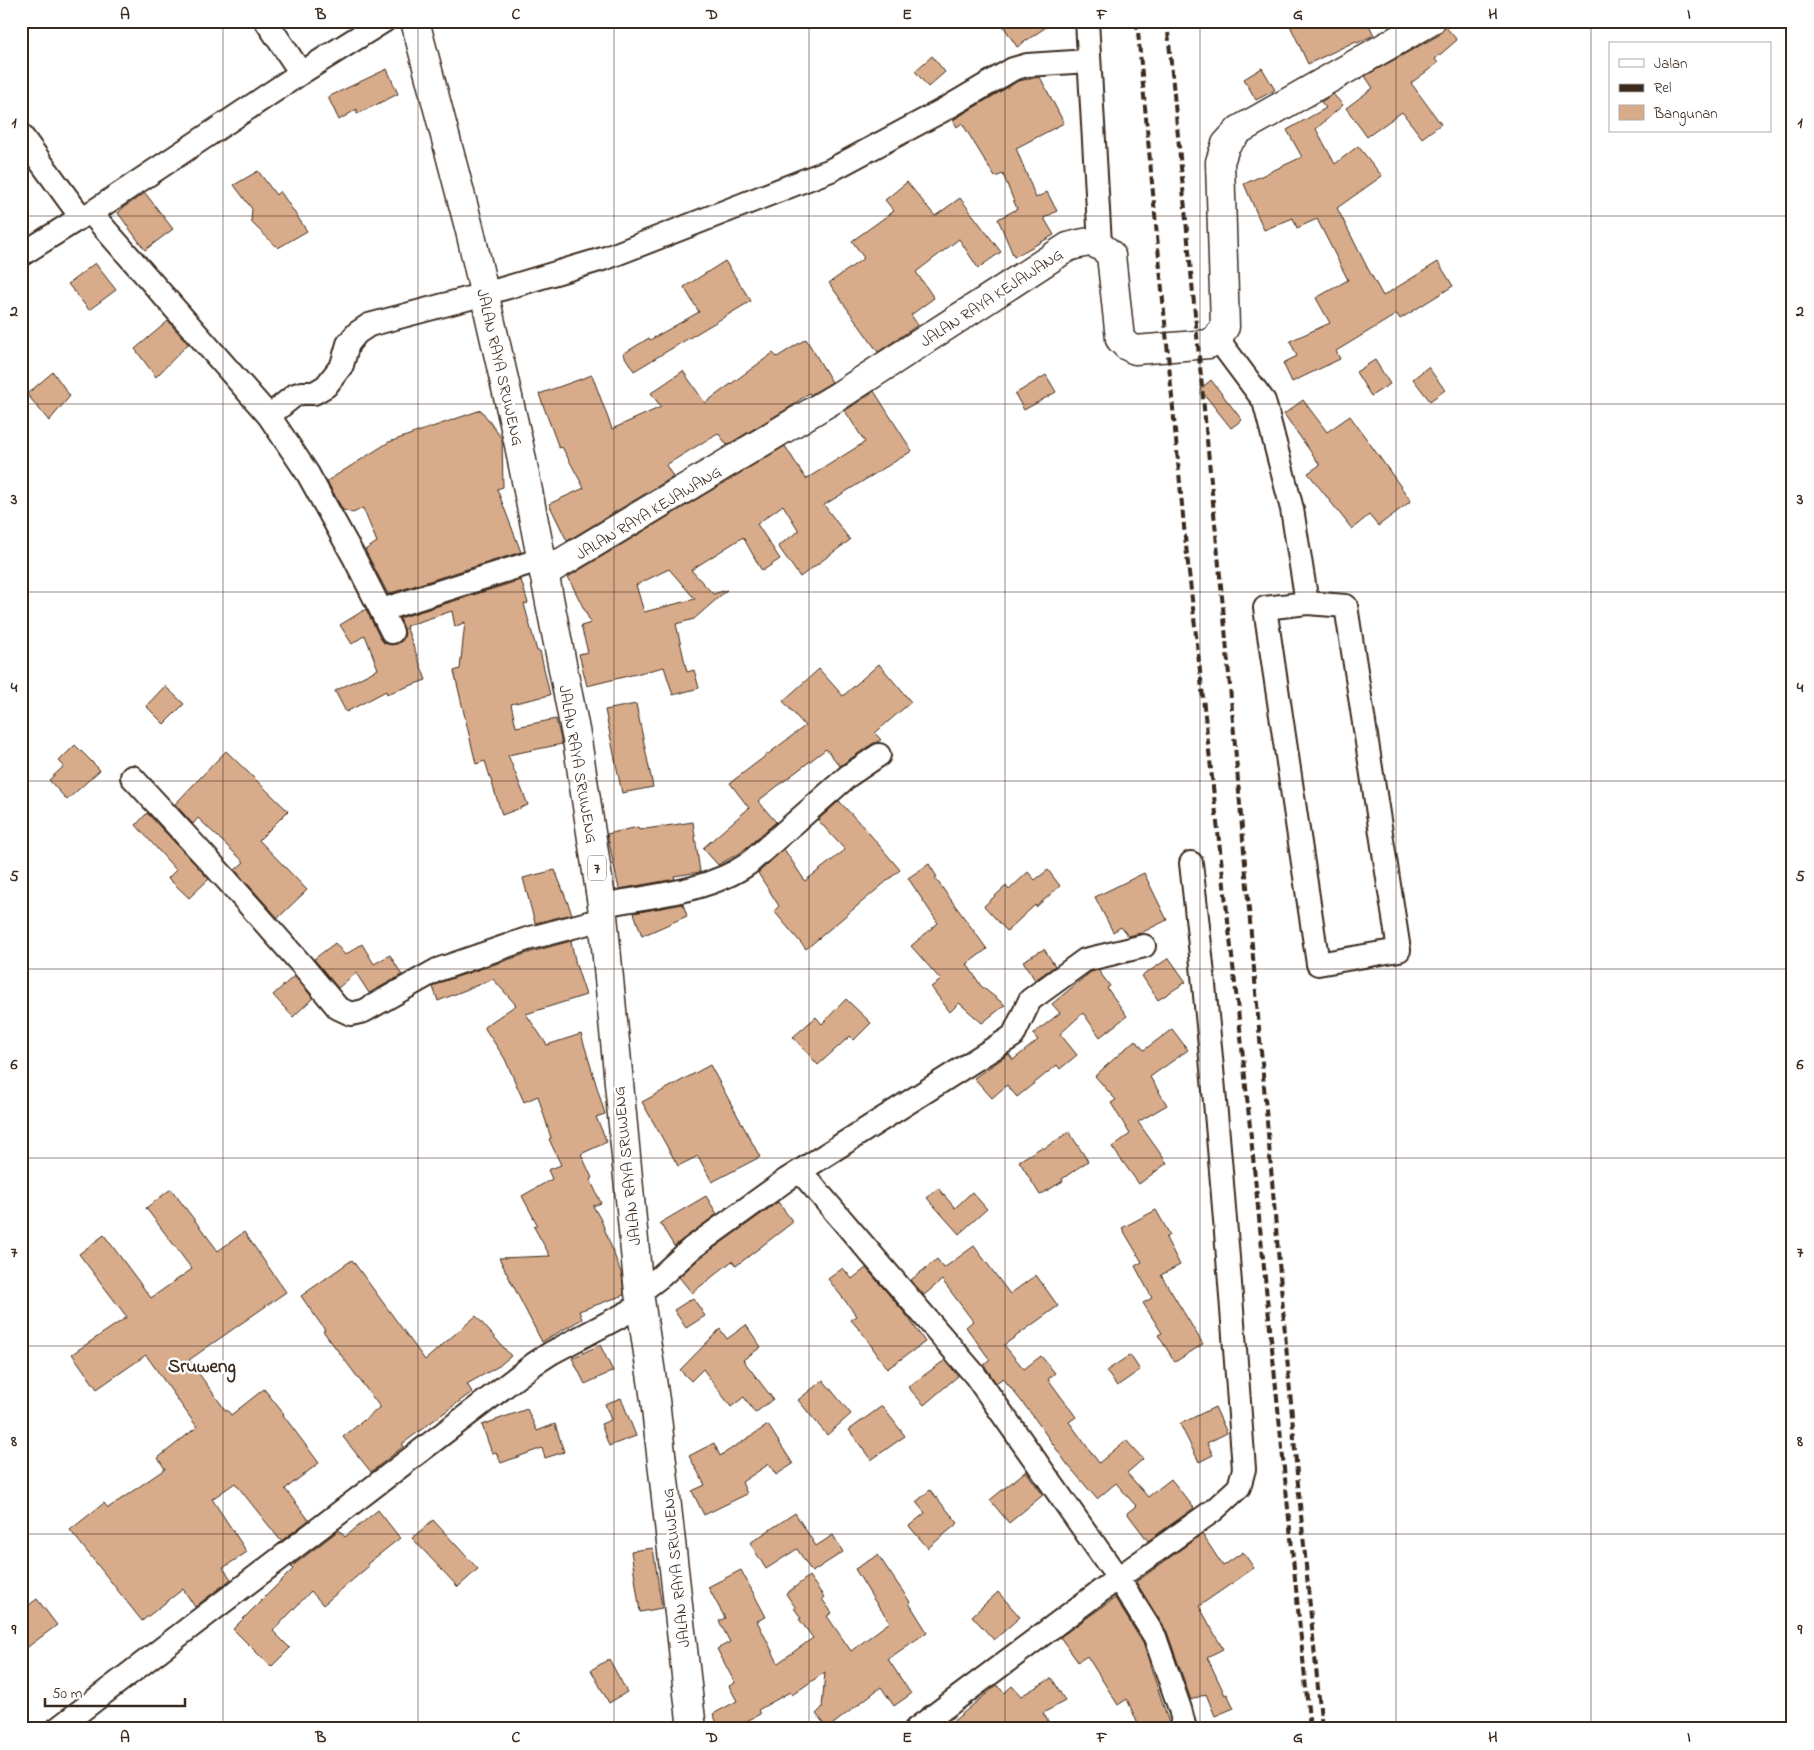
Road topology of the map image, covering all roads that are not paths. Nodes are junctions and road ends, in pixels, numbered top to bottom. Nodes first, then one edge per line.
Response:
1 (266, 21) edge
2 (384, 21) edge
3 (415, 21) edge
4 (1087, 21) edge
5 (1431, 21) edge
6 (1089, 61) junction
7 (301, 73) junction
8 (21, 134) edge
9 (86, 215) junction
10 (1100, 244) junction
11 (21, 255) edge
12 (484, 294) junction
13 (1217, 338) junction
14 (269, 416) junction
15 (543, 566) junction
16 (1307, 603) junction
17 (382, 610) junction
18 (392, 632) dead end
19 (879, 755) dead end
20 (132, 777) dead end
21 (1191, 863) dead end
22 (603, 912) junction
23 (1144, 946) dead end
24 (800, 1171) junction
25 (640, 1299) junction
26 (1118, 1578) junction
27 (57, 1729) edge
28 (692, 1729) edge
29 (916, 1729) edge
30 (1185, 1729) edge

1 - 7 street
2 - 7 street
3 - 12 main road, JALAN RAYA SRUWENG / 7
4 - 6 street
5 - 13 main road
6 - 10 street
6 - 12 street
7 - 9 street
8 - 9 street
9 - 11 street
9 - 14 street
10 - 13 main road
10 - 15 main road, JALAN RAYA KEJAWANG
12 - 14 street
12 - 15 main road, JALAN RAYA SRUWENG / 7
13 - 16 street
14 - 17 street
15 - 17 street
15 - 22 main road, JALAN RAYA SRUWENG / 7
16 - 16 street
17 - 18 street
19 - 22 street
20 - 22 street
21 - 26 street
22 - 25 main road, JALAN RAYA SRUWENG / 7
23 - 24 street
24 - 25 street
24 - 26 street
25 - 27 street
25 - 28 main road, JALAN RAYA SRUWENG / 7
26 - 29 street
26 - 30 street

